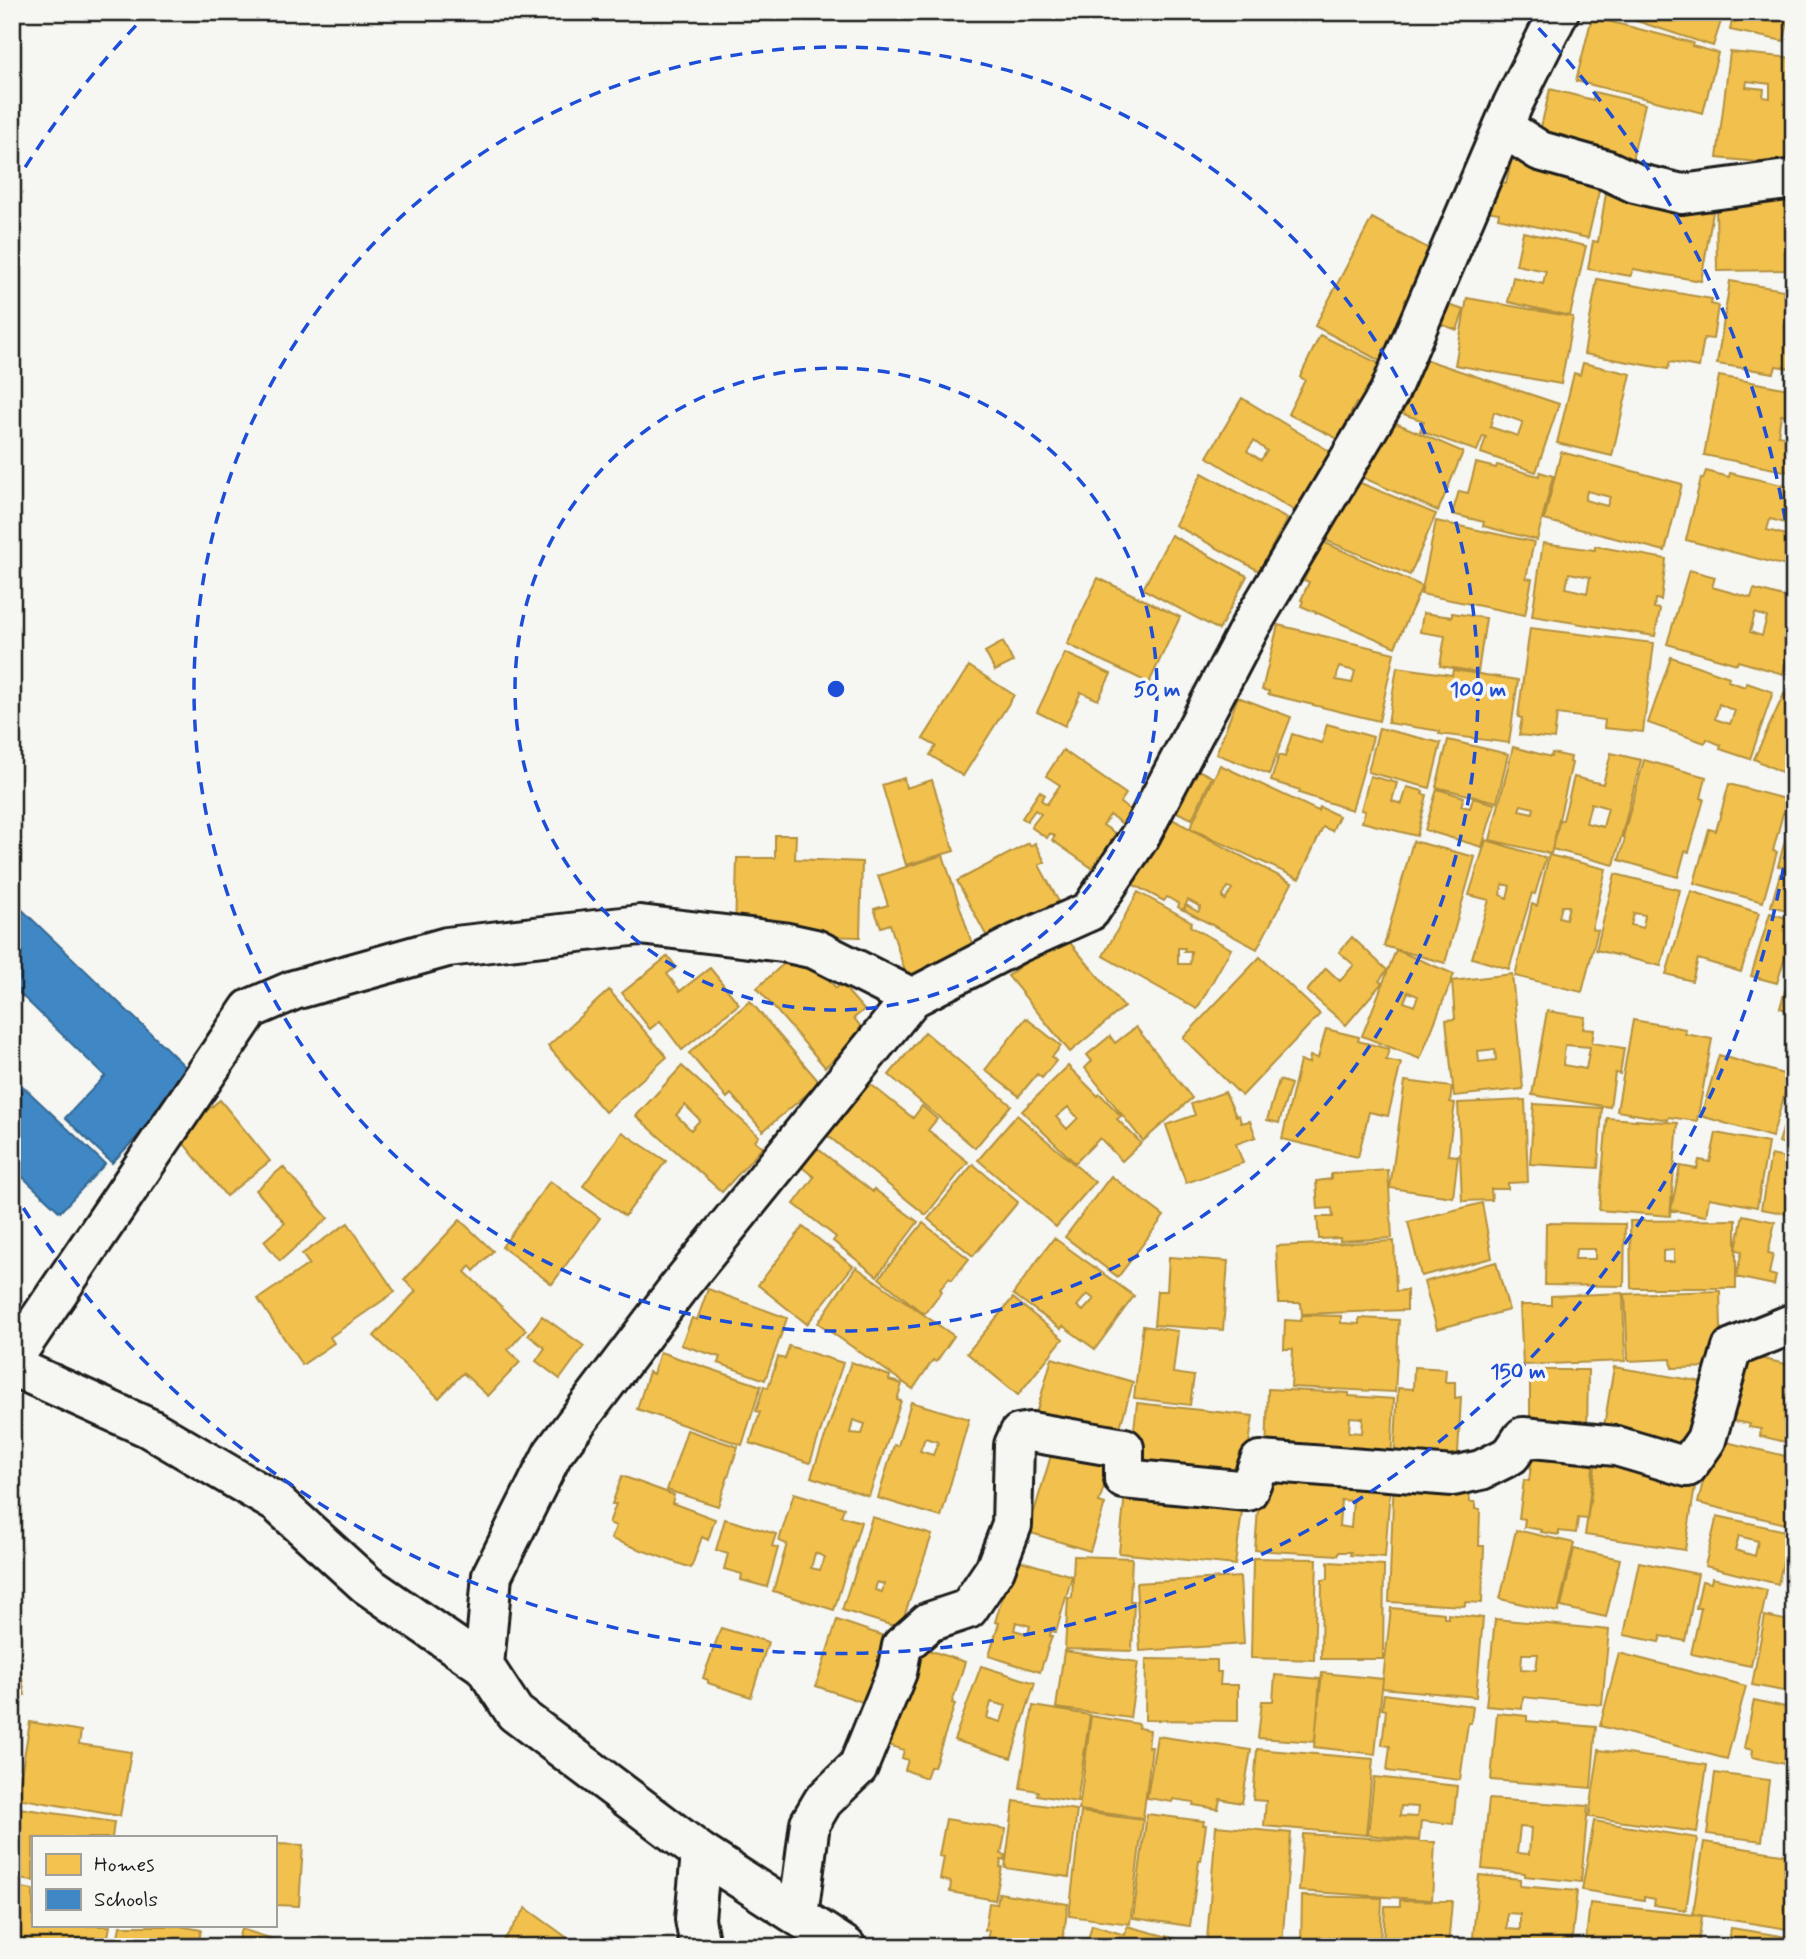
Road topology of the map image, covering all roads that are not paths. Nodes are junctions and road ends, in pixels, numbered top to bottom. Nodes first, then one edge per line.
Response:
1 (1559, 12) edge
2 (1503, 127) junction
3 (1794, 179) edge
4 (912, 998) junction
5 (1794, 1323) edge
6 (12, 1360) edge
7 (12, 1366) edge
8 (484, 1666) junction
9 (701, 1853) junction
10 (798, 1916) junction
11 (700, 1947) edge
12 (846, 1947) edge

1 - 2 street
2 - 3 street
2 - 4 street
4 - 6 street
4 - 8 street
5 - 10 street
7 - 8 street
8 - 9 street
9 - 10 street
9 - 11 street
10 - 12 street

